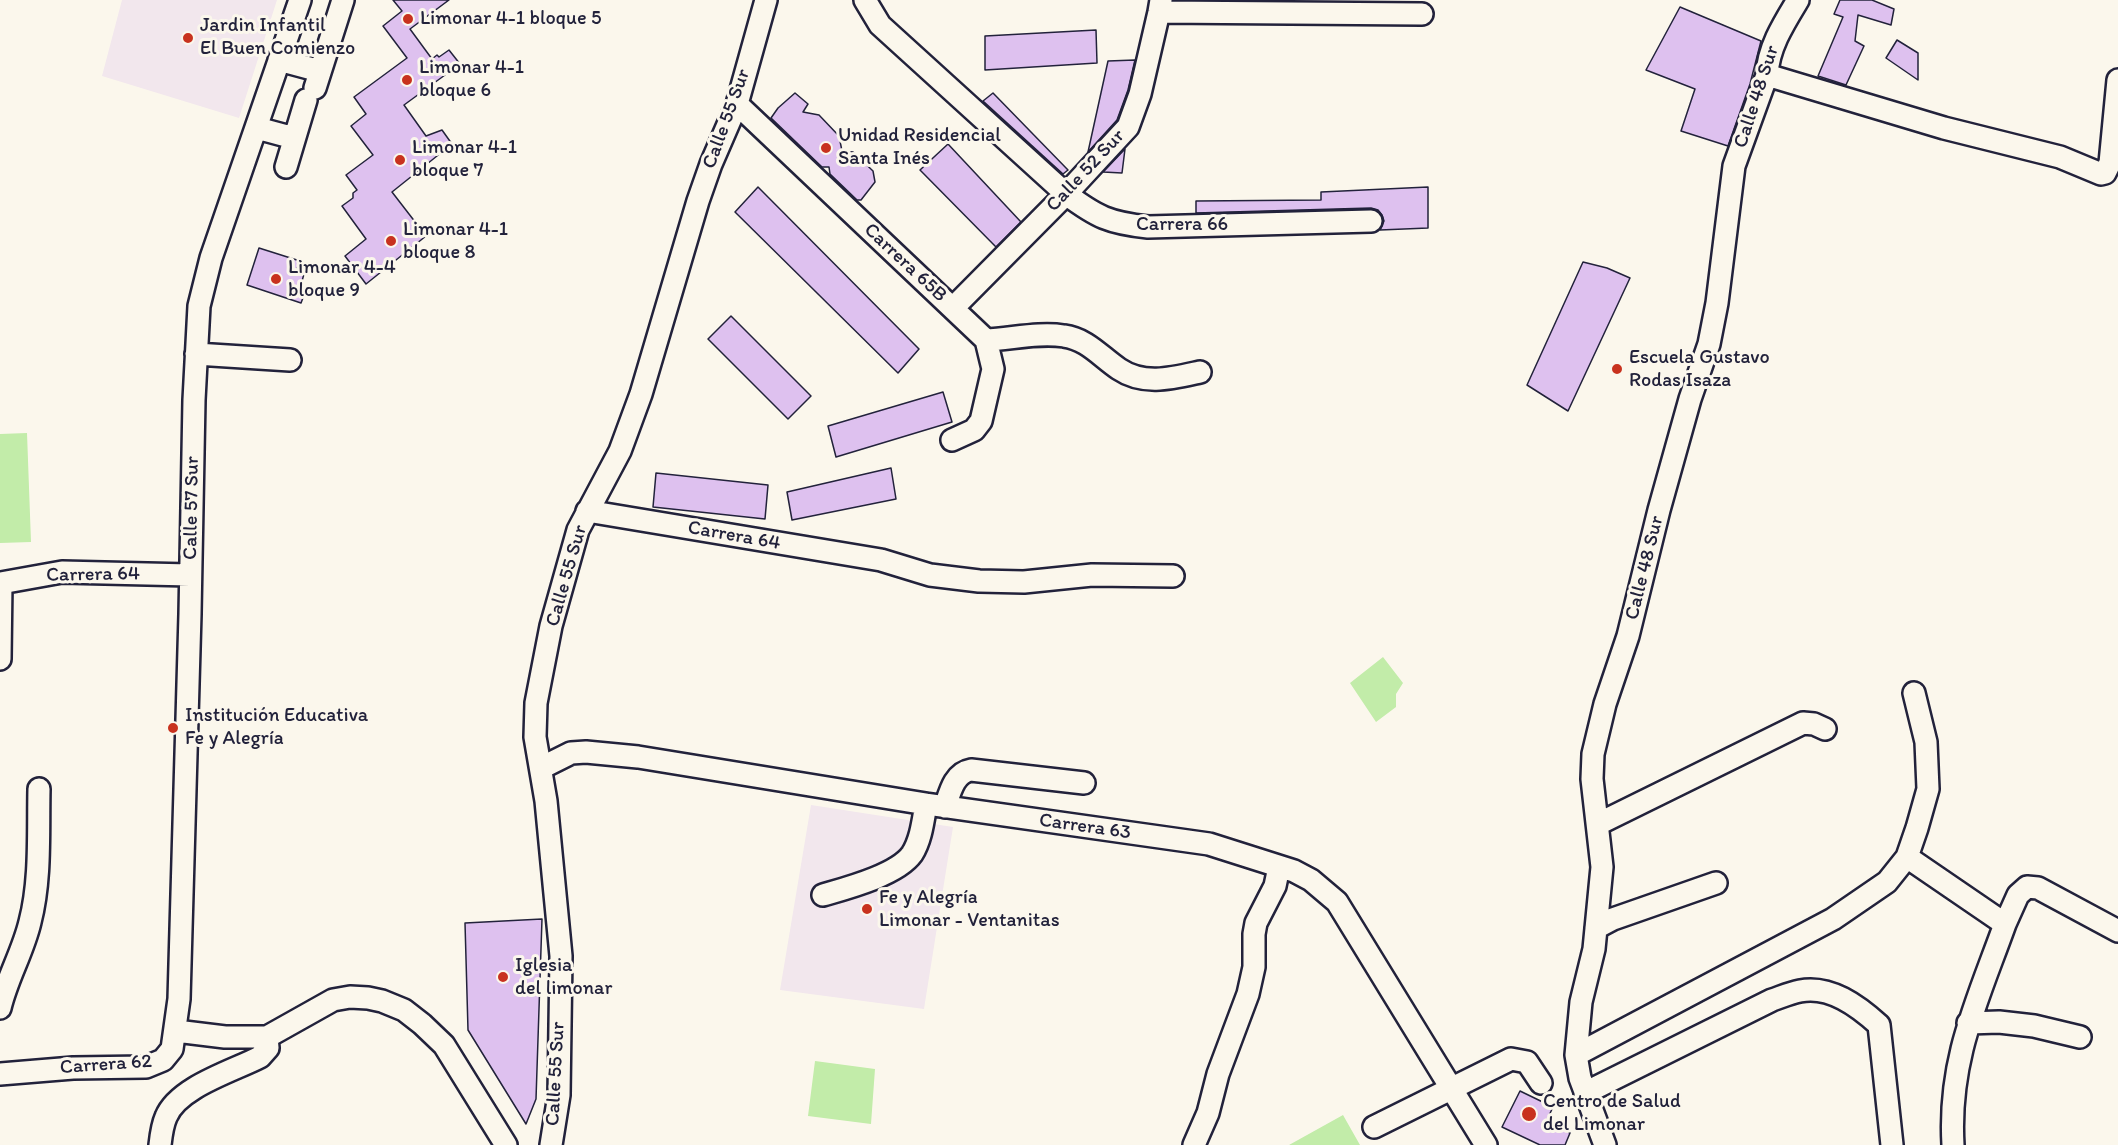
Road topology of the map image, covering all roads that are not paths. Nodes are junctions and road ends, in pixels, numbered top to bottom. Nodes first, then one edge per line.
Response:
1 (300, 0) edge
2 (343, 0) edge
3 (766, 0) edge
4 (865, 0) edge
5 (1798, 0) edge
6 (1160, 6) edge
7 (1422, 14) dead end
8 (279, 60) junction
9 (1767, 75) junction
10 (2118, 80) edge
11 (314, 86) junction
12 (737, 104) junction
13 (257, 128) junction
14 (294, 138) junction
15 (286, 167) dead end
16 (1066, 194) junction
17 (1371, 221) dead end
18 (953, 308) junction
19 (986, 340) junction
20 (196, 354) junction
21 (290, 360) dead end
22 (1200, 372) dead end
23 (952, 440) dead end
24 (587, 511) junction
25 (190, 575) junction
26 (1173, 576) dead end
27 (0, 583) edge
28 (0, 659) edge
29 (1914, 693) dead end
30 (1825, 729) dead end
31 (542, 768) junction
32 (1084, 783) dead end
33 (39, 789) dead end
34 (935, 806) junction
35 (1598, 825) junction
36 (1907, 857) junction
37 (1279, 867) junction
38 (1716, 883) dead end
39 (823, 896) dead end
40 (2005, 924) junction
41 (1596, 928) junction
42 (2118, 931) edge
43 (1, 995) edge
44 (1968, 1023) junction
45 (176, 1031) junction
46 (267, 1037) junction
47 (2080, 1037) dead end
48 (1576, 1055) junction
49 (0, 1074) edge
50 (1541, 1083) dead end
51 (1452, 1088) junction
52 (1585, 1093) junction
53 (1374, 1126) dead end
54 (160, 1145) edge
55 (506, 1145) edge
56 (551, 1145) edge
57 (1194, 1145) edge
58 (1486, 1145) edge
59 (1605, 1145) edge
60 (1892, 1145) edge
61 (1953, 1145) edge

1 - 8 street, Calle 57 Sur
2 - 11 street
3 - 12 street, Calle 55 Sur
4 - 16 street, Carrera 66
5 - 9 street, Calle 48 Sur
6 - 7 street
6 - 16 street, Calle 52 Sur
8 - 11 street
8 - 13 street, Calle 57 Sur
9 - 10 street
9 - 35 street, Calle 48 Sur
11 - 14 street
12 - 18 street, Carrera 65B
12 - 24 street, Calle 55 Sur
13 - 14 street
13 - 20 street, Calle 57 Sur
14 - 15 street
16 - 17 street, Carrera 66
16 - 18 street, Calle 52 Sur
18 - 19 street, Carrera 65B
19 - 22 street
19 - 23 street
20 - 21 street
20 - 25 street, Calle 57 Sur
24 - 26 street, Carrera 64
24 - 31 street, Calle 55 Sur
25 - 27 street, Carrera 64
25 - 45 street, Calle 57 Sur
27 - 28 street, Carrera 64
29 - 36 street
30 - 35 street
31 - 34 street, Carrera 63
31 - 56 street, Calle 55 Sur
32 - 34 street
33 - 43 street
34 - 37 street, Carrera 63
34 - 39 street
35 - 41 street, Calle 48 Sur
36 - 40 street
36 - 48 street
37 - 51 street, Carrera 63
37 - 57 street
38 - 41 street
40 - 42 street
40 - 44 street
41 - 48 street, Calle 48 Sur
44 - 47 street
44 - 61 street
45 - 46 street
45 - 49 street, Carrera 62
46 - 54 street
46 - 55 street
48 - 52 street, Calle 48 Sur
50 - 51 street
51 - 53 street
51 - 58 street, Carrera 63
52 - 59 street, Calle 48 Sur
52 - 60 street

